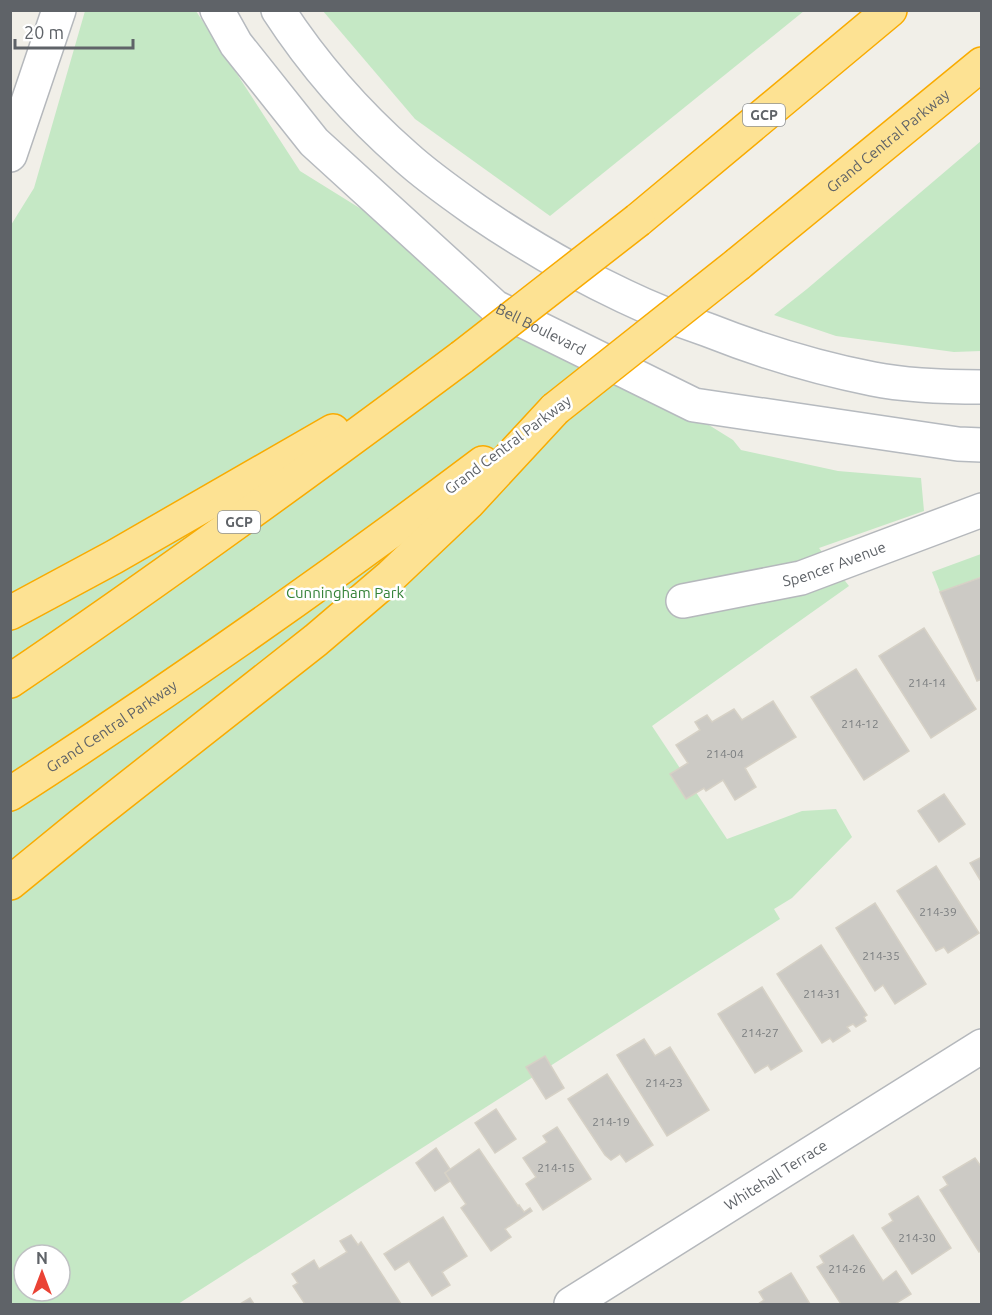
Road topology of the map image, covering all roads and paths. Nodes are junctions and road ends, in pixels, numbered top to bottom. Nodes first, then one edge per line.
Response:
1 (59, 10) edge
2 (217, 10) edge
3 (278, 10) edge
4 (890, 10) edge
5 (981, 64) edge
6 (10, 155) edge
7 (462, 357) junction
8 (981, 387) edge
9 (555, 409) junction
10 (981, 446) edge
11 (981, 510) edge
12 (683, 601) dead end
13 (10, 614) edge
14 (10, 681) edge
15 (10, 794) edge
16 (10, 883) edge
17 (981, 1046) edge
18 (571, 1305) edge

1 - 6 street
2 - 10 street, Bell Boulevard
3 - 8 street
4 - 7 highway, GCP, bridge
5 - 9 highway, Grand Central Parkway, bridge
7 - 13 highway
7 - 14 highway, GCP
9 - 15 highway, Grand Central Parkway
9 - 16 highway
11 - 12 street, Spencer Avenue
17 - 18 street, Whitehall Terrace

